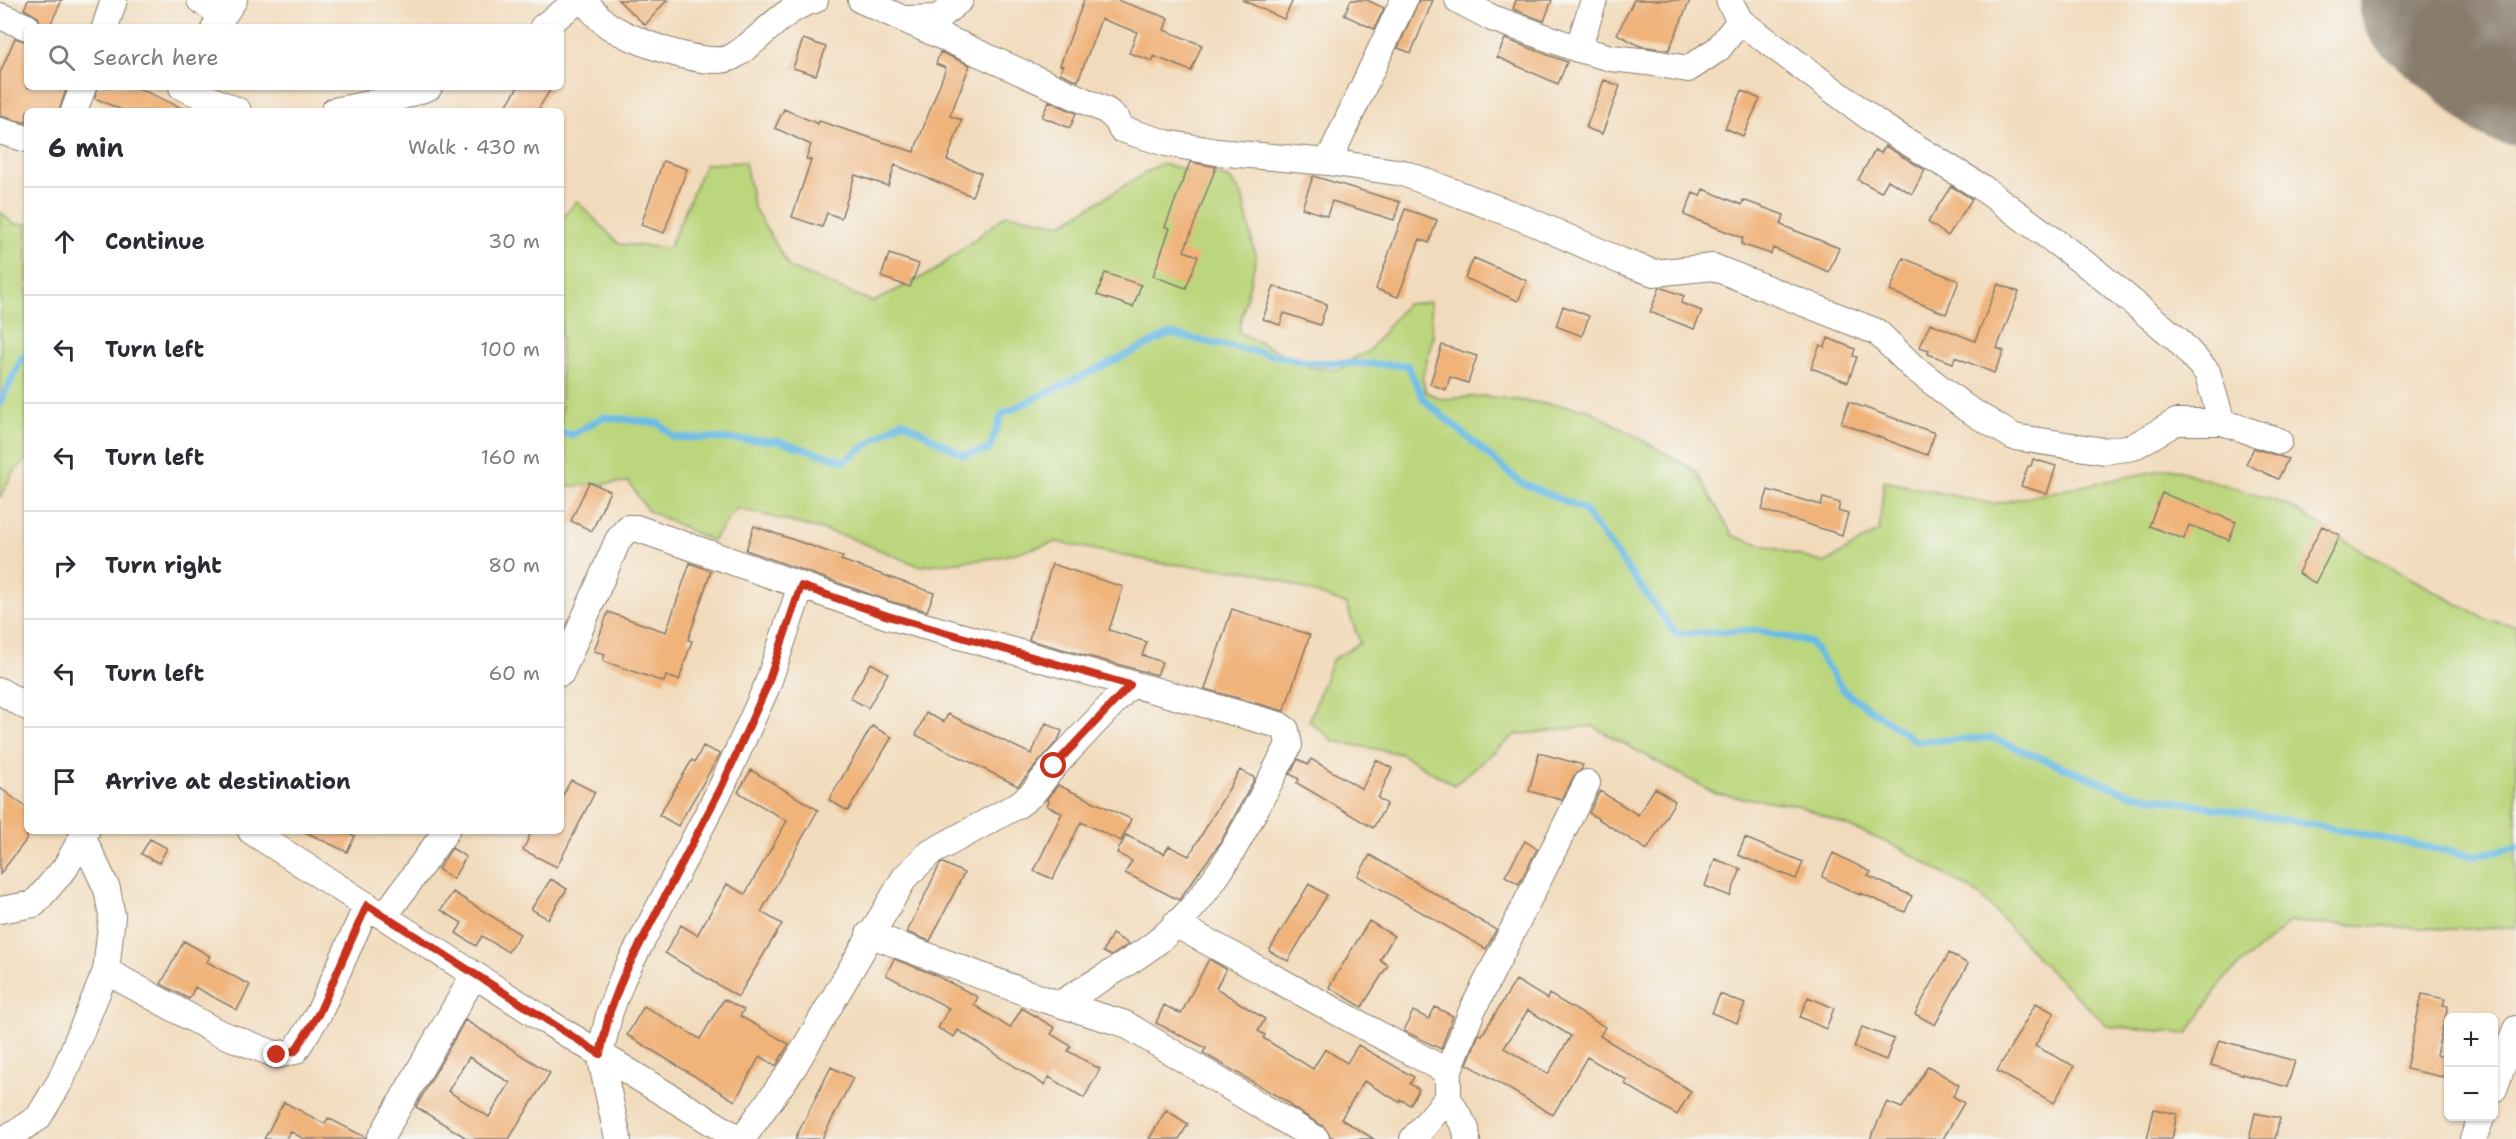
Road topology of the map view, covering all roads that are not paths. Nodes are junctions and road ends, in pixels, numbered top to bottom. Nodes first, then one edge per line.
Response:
1 (114, 0) edge
2 (200, 0) edge
3 (581, 0) edge
4 (815, 0) edge
5 (861, 0) edge
6 (960, 0) edge
7 (1404, 0) edge
8 (1458, 0) edge
9 (1594, 0) edge
10 (1735, 11) edge
11 (224, 14) edge
12 (0, 16) edge
13 (903, 19) junction
14 (106, 24) edge
15 (547, 24) edge
16 (24, 26) edge
17 (1578, 49) junction
18 (82, 90) edge
19 (420, 90) edge
20 (189, 94) edge
21 (75, 108) edge
22 (229, 108) edge
23 (349, 108) edge
24 (0, 131) edge
25 (24, 138) edge
26 (1328, 162) junction
27 (2222, 422) junction
28 (2280, 441) dead end
29 (801, 586) junction
30 (564, 666) edge
31 (1130, 685) junction
32 (0, 691) edge
33 (24, 705) edge
34 (1587, 783) dead end
35 (255, 834) edge
36 (443, 834) edge
37 (85, 835) edge
38 (0, 910) edge
39 (375, 911) junction
40 (1175, 924) junction
41 (869, 934) junction
42 (106, 972) junction
43 (474, 975) junction
44 (1060, 1004) junction
45 (2516, 1029) edge
46 (600, 1054) junction
47 (1448, 1072) junction
48 (2498, 1076) edge
49 (1448, 1098) junction
50 (2480, 1121) edge
51 (5, 1139) edge
52 (380, 1139) edge
53 (618, 1139) edge
54 (740, 1139) edge
55 (1316, 1139) edge
56 (1413, 1139) edge
57 (1467, 1139) edge
58 (2473, 1139) edge

1 - 14 street
2 - 11 street
3 - 4 street
3 - 15 street
5 - 13 street
6 - 13 street
7 - 26 street
8 - 17 street
9 - 17 street
10 - 17 street
10 - 27 street
12 - 16 street
13 - 26 street
18 - 21 street
19 - 23 street
20 - 22 street
24 - 25 street
26 - 27 street
27 - 28 street
29 - 30 street
29 - 31 street
29 - 46 street
31 - 40 street
31 - 41 street
32 - 33 street
34 - 47 street
35 - 39 street
36 - 39 street
37 - 38 street
37 - 42 street
39 - 42 street
39 - 43 street
40 - 44 street
40 - 47 street
41 - 44 street
41 - 54 street
42 - 51 street
43 - 46 street
43 - 52 street
44 - 55 street
45 - 48 street
46 - 53 street
46 - 54 street
47 - 49 street
49 - 56 street
49 - 57 street
50 - 58 street

